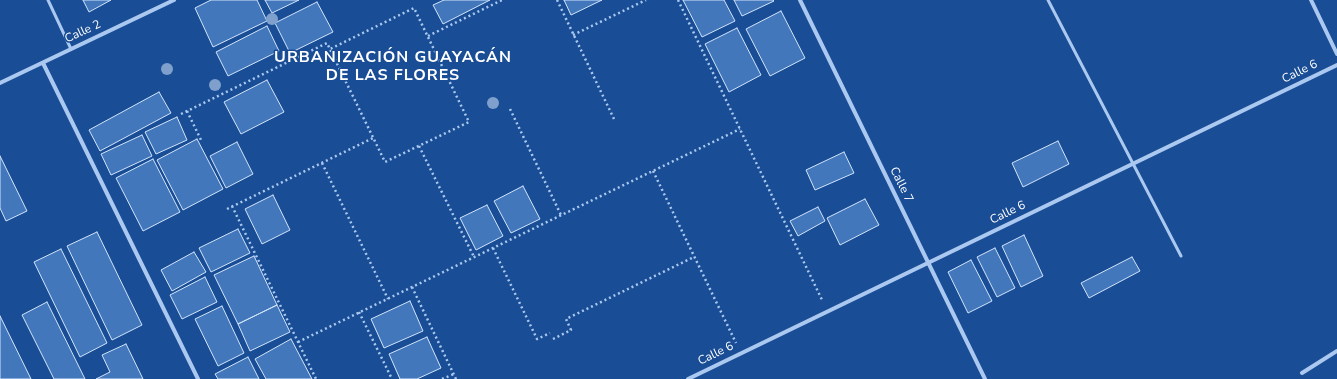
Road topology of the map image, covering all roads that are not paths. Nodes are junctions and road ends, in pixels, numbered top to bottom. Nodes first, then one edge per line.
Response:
1 (48, 0) edge
2 (174, 0) edge
3 (800, 0) edge
4 (1048, 0) edge
5 (1311, 0) edge
6 (71, 49) junction
7 (1337, 54) edge
8 (43, 63) junction
9 (1337, 65) edge
10 (0, 83) edge
11 (1134, 164) junction
12 (1181, 256) dead end
13 (928, 263) junction
14 (1337, 351) edge
15 (1302, 374) dead end
16 (198, 379) edge
17 (688, 379) edge
18 (985, 379) edge

1 - 6 lane
2 - 6 street, Calle 2
3 - 13 street, Calle 7
4 - 11 lane
5 - 7 street
6 - 8 street, Calle 2
8 - 10 street, Calle 2
8 - 16 street
9 - 11 street, Calle 6
11 - 12 lane
11 - 13 street, Calle 6
13 - 17 street, Calle 6
13 - 18 street, Calle 7
14 - 15 street

